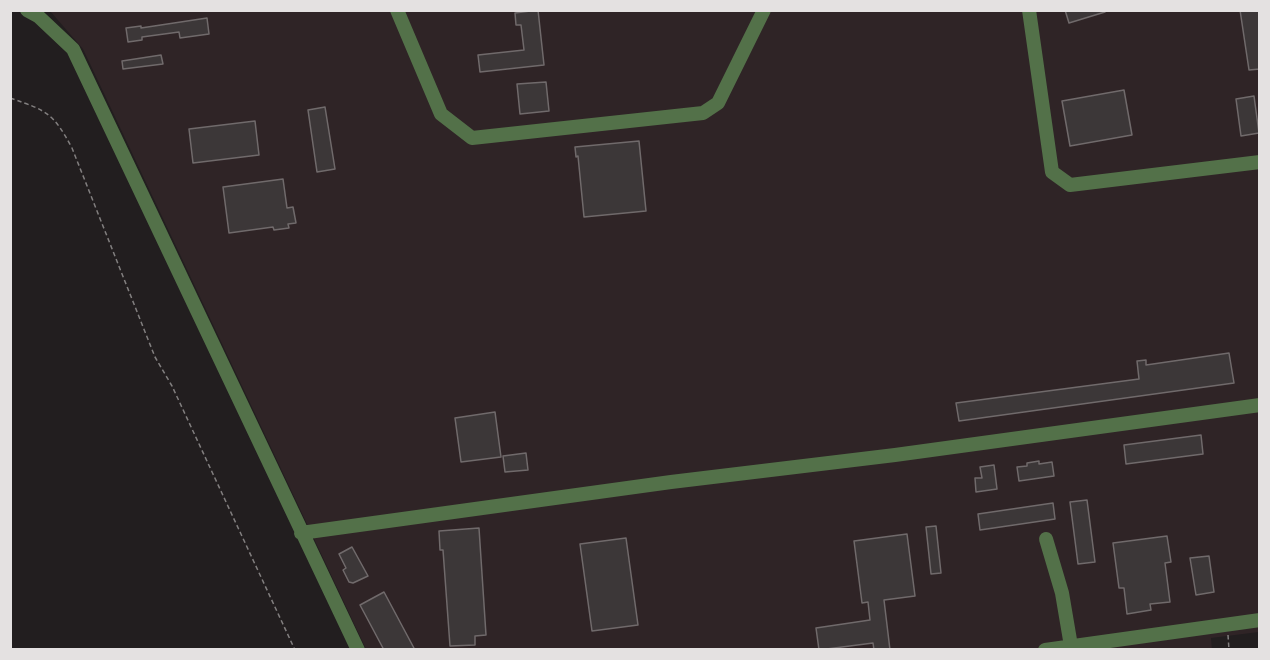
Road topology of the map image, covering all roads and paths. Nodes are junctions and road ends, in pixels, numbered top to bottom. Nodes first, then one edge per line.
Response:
1 (27, 10) edge
2 (397, 10) edge
3 (764, 10) edge
4 (1029, 10) edge
5 (10, 98) edge
6 (1260, 162) edge
7 (1260, 405) edge
8 (301, 533) junction
9 (1046, 539) dead end
10 (1260, 620) edge
11 (1110, 645) edge
12 (1071, 646) junction
13 (295, 650) edge
14 (358, 650) edge
15 (1045, 650) edge

1 - 8 street
2 - 3 street
4 - 6 street
5 - 13 path
7 - 8 street
8 - 14 street
9 - 12 street
10 - 11 street
11 - 12 street
12 - 15 street

